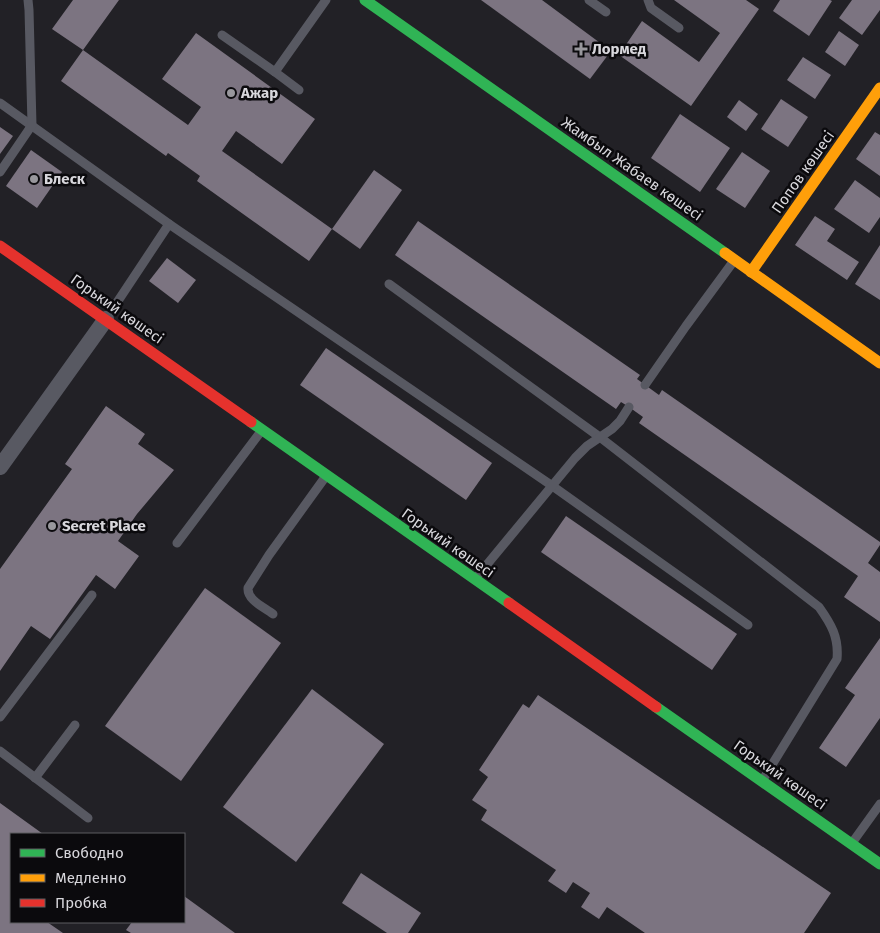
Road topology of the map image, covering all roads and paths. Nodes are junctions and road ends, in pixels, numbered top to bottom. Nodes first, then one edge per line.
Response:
1 (28, 0) edge
2 (326, 0) edge
3 (365, 0) edge
4 (590, 0) edge
5 (648, 0) edge
6 (606, 12) dead end
7 (407, 17) dead end
8 (678, 28) dead end
9 (222, 35) dead end
10 (433, 49) junction
11 (275, 72) junction
12 (880, 88) edge
13 (299, 90) dead end
14 (0, 103) edge
15 (32, 125) junction
16 (0, 172) edge
17 (169, 224) junction
18 (0, 246) edge
19 (735, 259) junction
20 (751, 272) junction
21 (390, 284) dead end
22 (106, 319) junction
23 (880, 363) edge
24 (645, 385) dead end
25 (629, 407) dead end
26 (262, 430) junction
27 (602, 438) junction
28 (0, 467) edge
29 (326, 475) junction
30 (551, 485) junction
31 (176, 543) dead end
32 (475, 579) junction
33 (92, 595) dead end
34 (273, 614) dead end
35 (748, 625) dead end
36 (0, 717) edge
37 (75, 725) dead end
38 (0, 752) edge
39 (35, 778) junction
40 (762, 782) junction
41 (880, 804) edge
42 (88, 818) dead end
43 (852, 843) junction
44 (880, 864) edge

1 - 15 lane
2 - 11 lane
3 - 10 main road, Жамбыл Жабаев көшесі
4 - 6 lane
5 - 8 lane
7 - 10 main road
9 - 11 lane
10 - 19 main road, Жамбыл Жабаев көшесі
11 - 13 lane
12 - 20 main road, Попов көшесі
14 - 15 lane
15 - 16 lane
15 - 17 lane
17 - 22 lane
17 - 30 lane
18 - 22 main road, Горький көшесі
19 - 20 main road, Жамбыл Жабаев көшесі
19 - 24 lane
20 - 23 main road, Жамбыл Жабаев көшесі
21 - 27 lane
22 - 26 main road, Горький көшесі
22 - 28 street
25 - 27 lane
26 - 29 main road, Горький көшесі
26 - 31 lane
27 - 30 lane
27 - 40 lane
29 - 32 main road, Горький көшесі
29 - 34 lane
30 - 32 lane
30 - 35 lane
32 - 40 main road, Горький көшесі
33 - 36 lane
37 - 39 lane
38 - 39 lane
39 - 42 lane
40 - 43 main road, Горький көшесі
41 - 43 lane
43 - 44 main road, Горький көшесі

